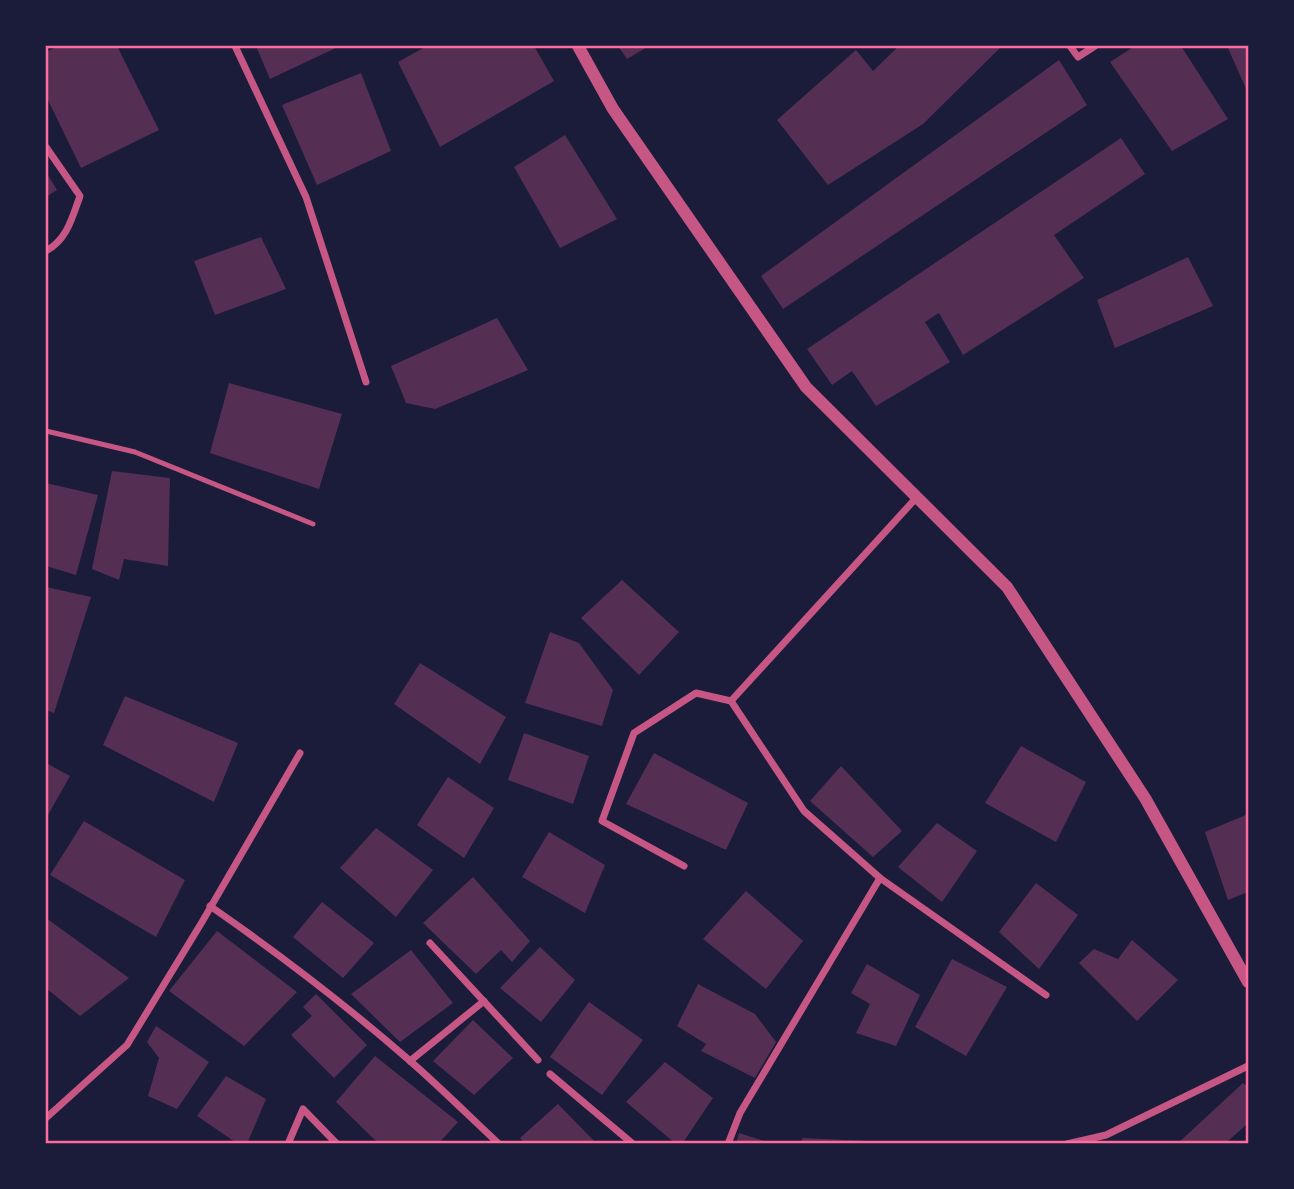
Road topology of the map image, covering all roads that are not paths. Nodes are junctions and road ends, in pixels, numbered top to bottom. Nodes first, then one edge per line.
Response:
1 (235, 46) edge
2 (578, 46) edge
3 (1070, 46) edge
4 (1095, 46) edge
5 (46, 147) edge
6 (46, 251) edge
7 (366, 382) dead end
8 (46, 431) edge
9 (917, 497) junction
10 (313, 524) dead end
11 (731, 701) junction
12 (300, 753) dead end
13 (684, 866) dead end
14 (880, 878) junction
15 (210, 906) junction
16 (430, 943) dead end
17 (1248, 982) edge
18 (1046, 995) dead end
19 (484, 1001) junction
20 (538, 1060) dead end
21 (410, 1061) junction
22 (1248, 1066) edge
23 (551, 1074) dead end
24 (46, 1118) edge
25 (288, 1143) edge
26 (337, 1143) edge
27 (499, 1143) edge
28 (633, 1143) edge
29 (728, 1143) edge
30 (1067, 1143) edge

1 - 7 street
2 - 9 street
3 - 4 street
5 - 6 street
8 - 10 lane
9 - 11 street
9 - 17 street
11 - 13 street
11 - 14 street
12 - 15 street
14 - 18 street
14 - 29 street
15 - 21 street
15 - 24 street
16 - 19 street
19 - 20 street
19 - 21 street
21 - 27 street
22 - 30 street
23 - 28 street
25 - 26 street

